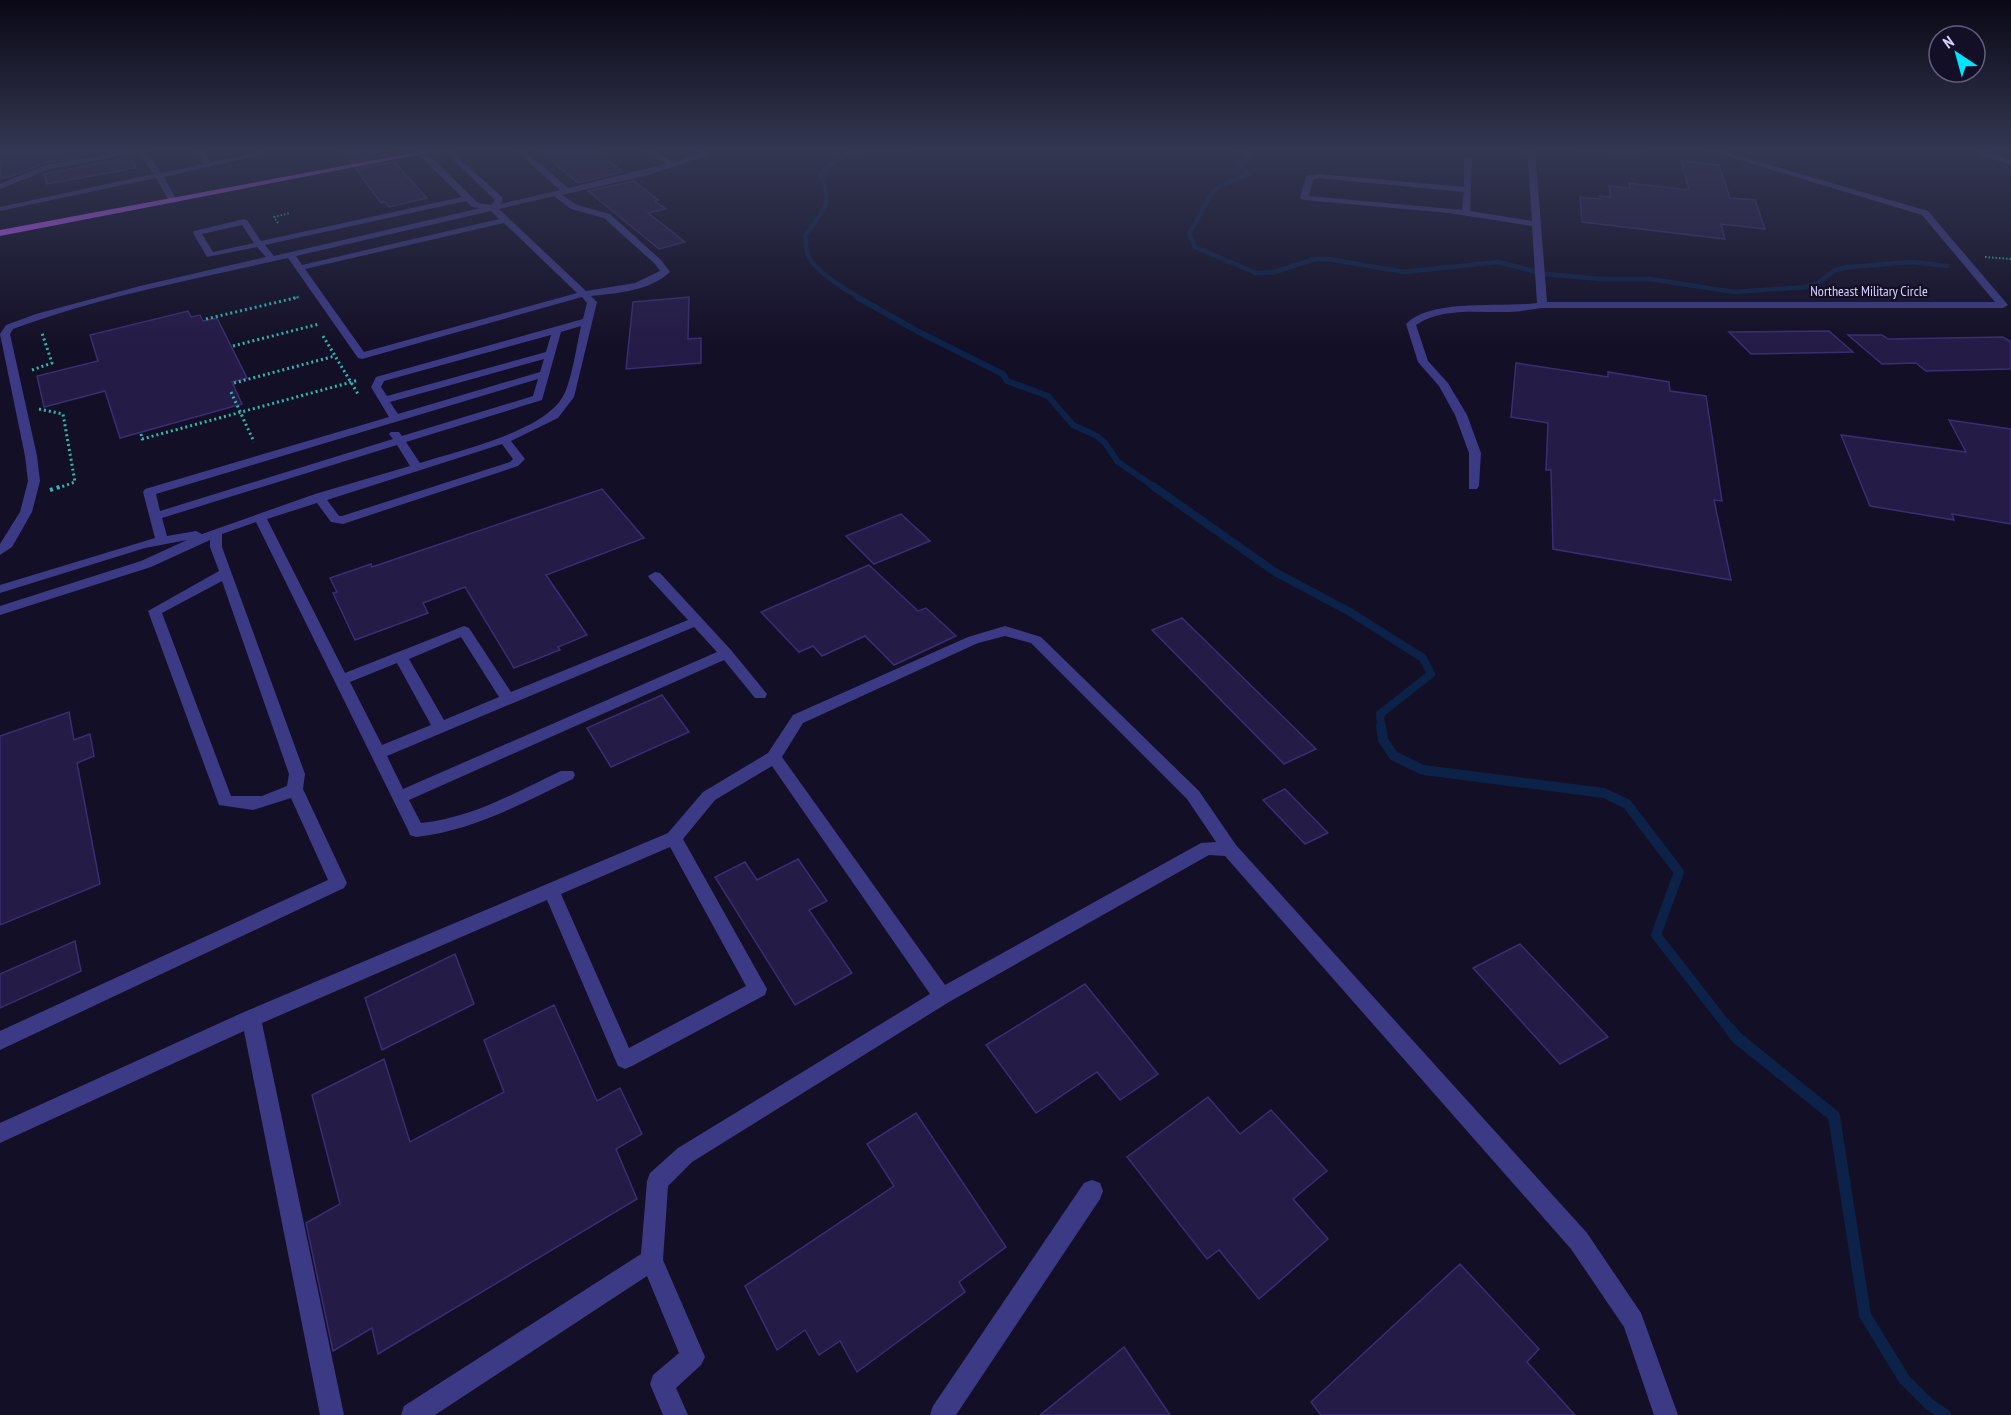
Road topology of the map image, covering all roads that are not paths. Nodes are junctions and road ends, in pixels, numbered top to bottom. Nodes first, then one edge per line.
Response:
1 (102, 215) edge
2 (391, 215) edge
3 (462, 215) edge
4 (500, 215) edge
5 (603, 215) edge
6 (1488, 215) edge
7 (1535, 215) edge
8 (1927, 215) edge
9 (97, 216) junction
10 (505, 220) junction
11 (1536, 224) junction
12 (0, 232) edge
13 (0, 240) edge
14 (259, 244) junction
15 (290, 254) junction
16 (272, 259) junction
17 (300, 268) junction
18 (583, 294) junction
19 (1542, 305) junction
20 (588, 321) junction
21 (557, 330) junction
22 (550, 354) junction
23 (545, 374) junction
24 (384, 400) junction
25 (391, 419) junction
26 (400, 440) junction
27 (504, 440) junction
28 (417, 467) junction
29 (1473, 486) dead end
30 (319, 497) junction
31 (156, 516) junction
32 (260, 517) junction
33 (216, 532) junction
34 (162, 541) junction
35 (0, 551) edge
36 (226, 573) junction
37 (655, 576) dead end
38 (0, 589) edge
39 (0, 611) edge
40 (697, 621) junction
41 (726, 653) junction
42 (400, 656) junction
43 (342, 680) junction
44 (760, 694) dead end
45 (508, 699) junction
46 (440, 727) junction
47 (378, 753) junction
48 (774, 757) junction
49 (567, 775) dead end
50 (296, 781) junction
51 (400, 797) junction
52 (674, 838) junction
53 (1230, 850) junction
54 (551, 890) junction
55 (942, 996) junction
56 (251, 1017) junction
57 (0, 1041) edge
58 (0, 1133) edge
59 (1092, 1191) dead end
60 (652, 1260) junction
61 (332, 1415) edge
62 (413, 1415) edge
63 (676, 1415) edge
64 (942, 1415) edge
65 (1666, 1415) edge

1 - 9 main road
2 - 14 street
3 - 15 street
4 - 10 street
5 - 18 street
6 - 11 street
7 - 11 street
8 - 19 street, Northeast Military Circle
9 - 12 main road
9 - 13 main road
10 - 17 street
10 - 18 street
11 - 19 street
14 - 14 street
14 - 16 street
15 - 16 street
15 - 17 street
16 - 35 street
17 - 18 street
18 - 20 street
19 - 29 street
20 - 21 street
20 - 27 street
21 - 22 street
21 - 24 street
22 - 23 street
22 - 24 street
23 - 25 street
23 - 26 street
24 - 25 street
25 - 26 street
25 - 31 street
26 - 28 street
26 - 31 street
27 - 28 street
27 - 30 street
28 - 30 street
30 - 32 street
31 - 34 street
32 - 33 street
32 - 43 street
33 - 34 street
33 - 36 street
33 - 39 street
34 - 38 street
36 - 50 street
36 - 50 street
37 - 40 street
40 - 41 street
40 - 45 street
41 - 44 street
41 - 51 street
42 - 43 street
42 - 45 street
42 - 46 street
43 - 47 street
45 - 46 street
46 - 47 street
47 - 51 street
48 - 52 street
48 - 53 street
48 - 55 street
49 - 51 street
50 - 57 street
52 - 54 street
52 - 54 street
53 - 55 street
53 - 65 street
54 - 56 street
55 - 60 street
56 - 58 street
56 - 61 street
59 - 64 street
60 - 62 street
60 - 63 street

